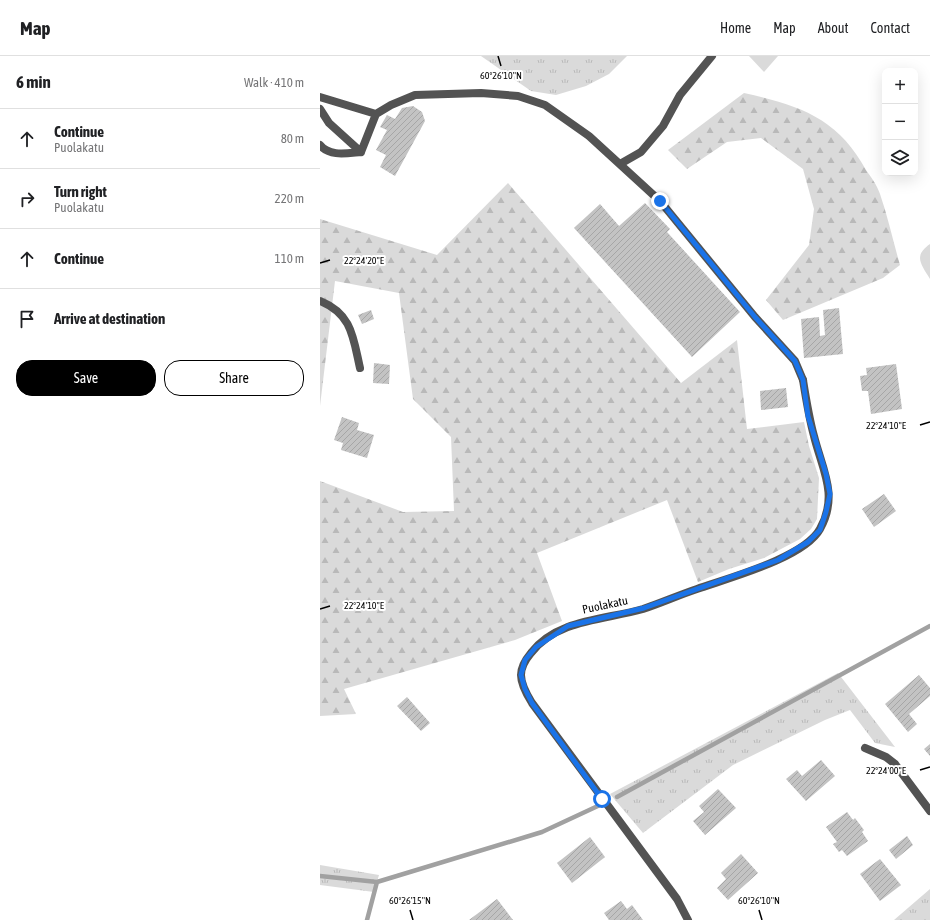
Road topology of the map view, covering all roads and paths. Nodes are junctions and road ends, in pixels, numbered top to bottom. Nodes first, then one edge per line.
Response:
1 (712, 56) edge
2 (320, 97) edge
3 (320, 109) edge
4 (376, 114) junction
5 (320, 145) edge
6 (361, 152) junction
7 (620, 164) junction
8 (320, 301) edge
9 (360, 368) dead end
10 (866, 748) dead end
11 (930, 811) edge
12 (688, 920) edge

1 - 7 street
2 - 4 street
3 - 6 street
4 - 6 street
4 - 7 street, Puolakatu
5 - 6 street
7 - 12 street, Puolakatu
8 - 9 street
10 - 11 street

